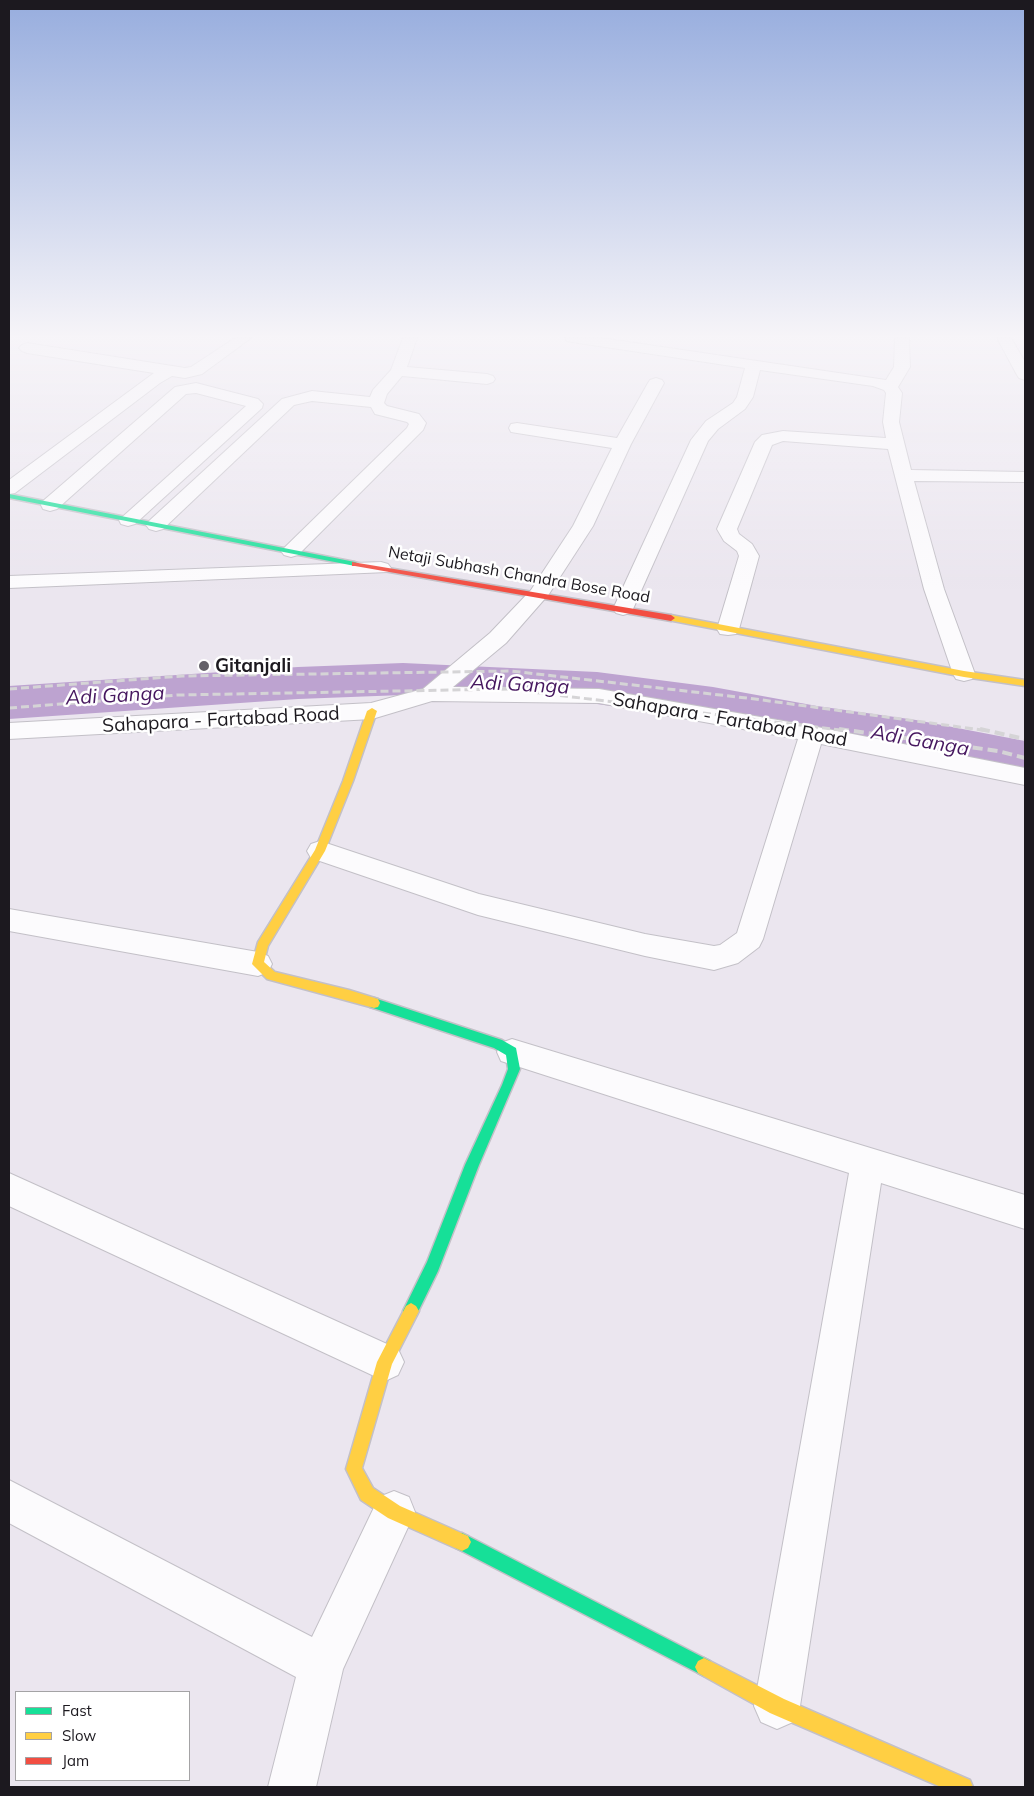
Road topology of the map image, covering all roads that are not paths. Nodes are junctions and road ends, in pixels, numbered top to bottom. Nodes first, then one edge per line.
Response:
1 (99, 422) edge
2 (144, 422) edge
3 (238, 422) edge
4 (267, 422) edge
5 (417, 422) edge
6 (634, 422) edge
7 (717, 422) edge
8 (891, 422) edge
9 (93, 426) junction
10 (517, 428) dead end
11 (131, 433) junction
12 (622, 444) junction
13 (895, 444) junction
14 (903, 475) junction
15 (1025, 477) edge
16 (9, 489) edge
17 (9, 496) edge
18 (50, 504) junction
19 (128, 520) junction
20 (156, 525) junction
21 (291, 551) junction
22 (381, 568) junction
23 (12, 580) edge
24 (539, 594) junction
25 (623, 609) junction
26 (728, 629) junction
27 (964, 674) junction
28 (1025, 683) edge
29 (434, 692) junction
30 (372, 711) junction
31 (9, 731) edge
32 (812, 734) junction
33 (1025, 776) edge
34 (320, 851) junction
35 (9, 920) edge
36 (258, 964) junction
37 (512, 1052) junction
38 (868, 1162) junction
39 (9, 1189) edge
40 (1025, 1212) edge
41 (385, 1362) junction
42 (9, 1501) edge
43 (394, 1512) junction
44 (321, 1666) junction
45 (777, 1706) junction
46 (292, 1787) edge
47 (963, 1787) edge

1 - 9 street
2 - 11 street
3 - 19 street
4 - 20 street
5 - 21 street
6 - 12 street
7 - 25 street
8 - 13 street
9 - 11 street
9 - 16 street
10 - 12 street
11 - 18 street
12 - 24 street
13 - 14 street
13 - 26 street
14 - 15 street
14 - 27 street
17 - 18 main road, Netaji Subhash Chandra Bose Road
18 - 19 main road, Netaji Subhash Chandra Bose Road
19 - 20 main road, Netaji Subhash Chandra Bose Road
20 - 21 main road, Netaji Subhash Chandra Bose Road
21 - 22 main road, Netaji Subhash Chandra Bose Road
22 - 23 street
22 - 24 main road, Netaji Subhash Chandra Bose Road
24 - 25 main road, Netaji Subhash Chandra Bose Road
24 - 29 street
25 - 26 main road, Netaji Subhash Chandra Bose Road
26 - 27 main road, Netaji Subhash Chandra Bose Road
27 - 28 main road, Netaji Subhash Chandra Bose Road
29 - 30 street, Sahapara - Fartabad Road
29 - 32 street, Sahapara - Fartabad Road
30 - 31 street, Sahapara - Fartabad Road
30 - 34 main road
32 - 33 street, Sahapara - Fartabad Road
32 - 34 street
34 - 36 main road
35 - 36 street
36 - 37 main road
37 - 38 street
37 - 41 main road
38 - 40 street
38 - 45 street
39 - 41 street
41 - 43 main road
42 - 44 street
43 - 44 street
43 - 45 main road
44 - 46 street
45 - 47 main road

